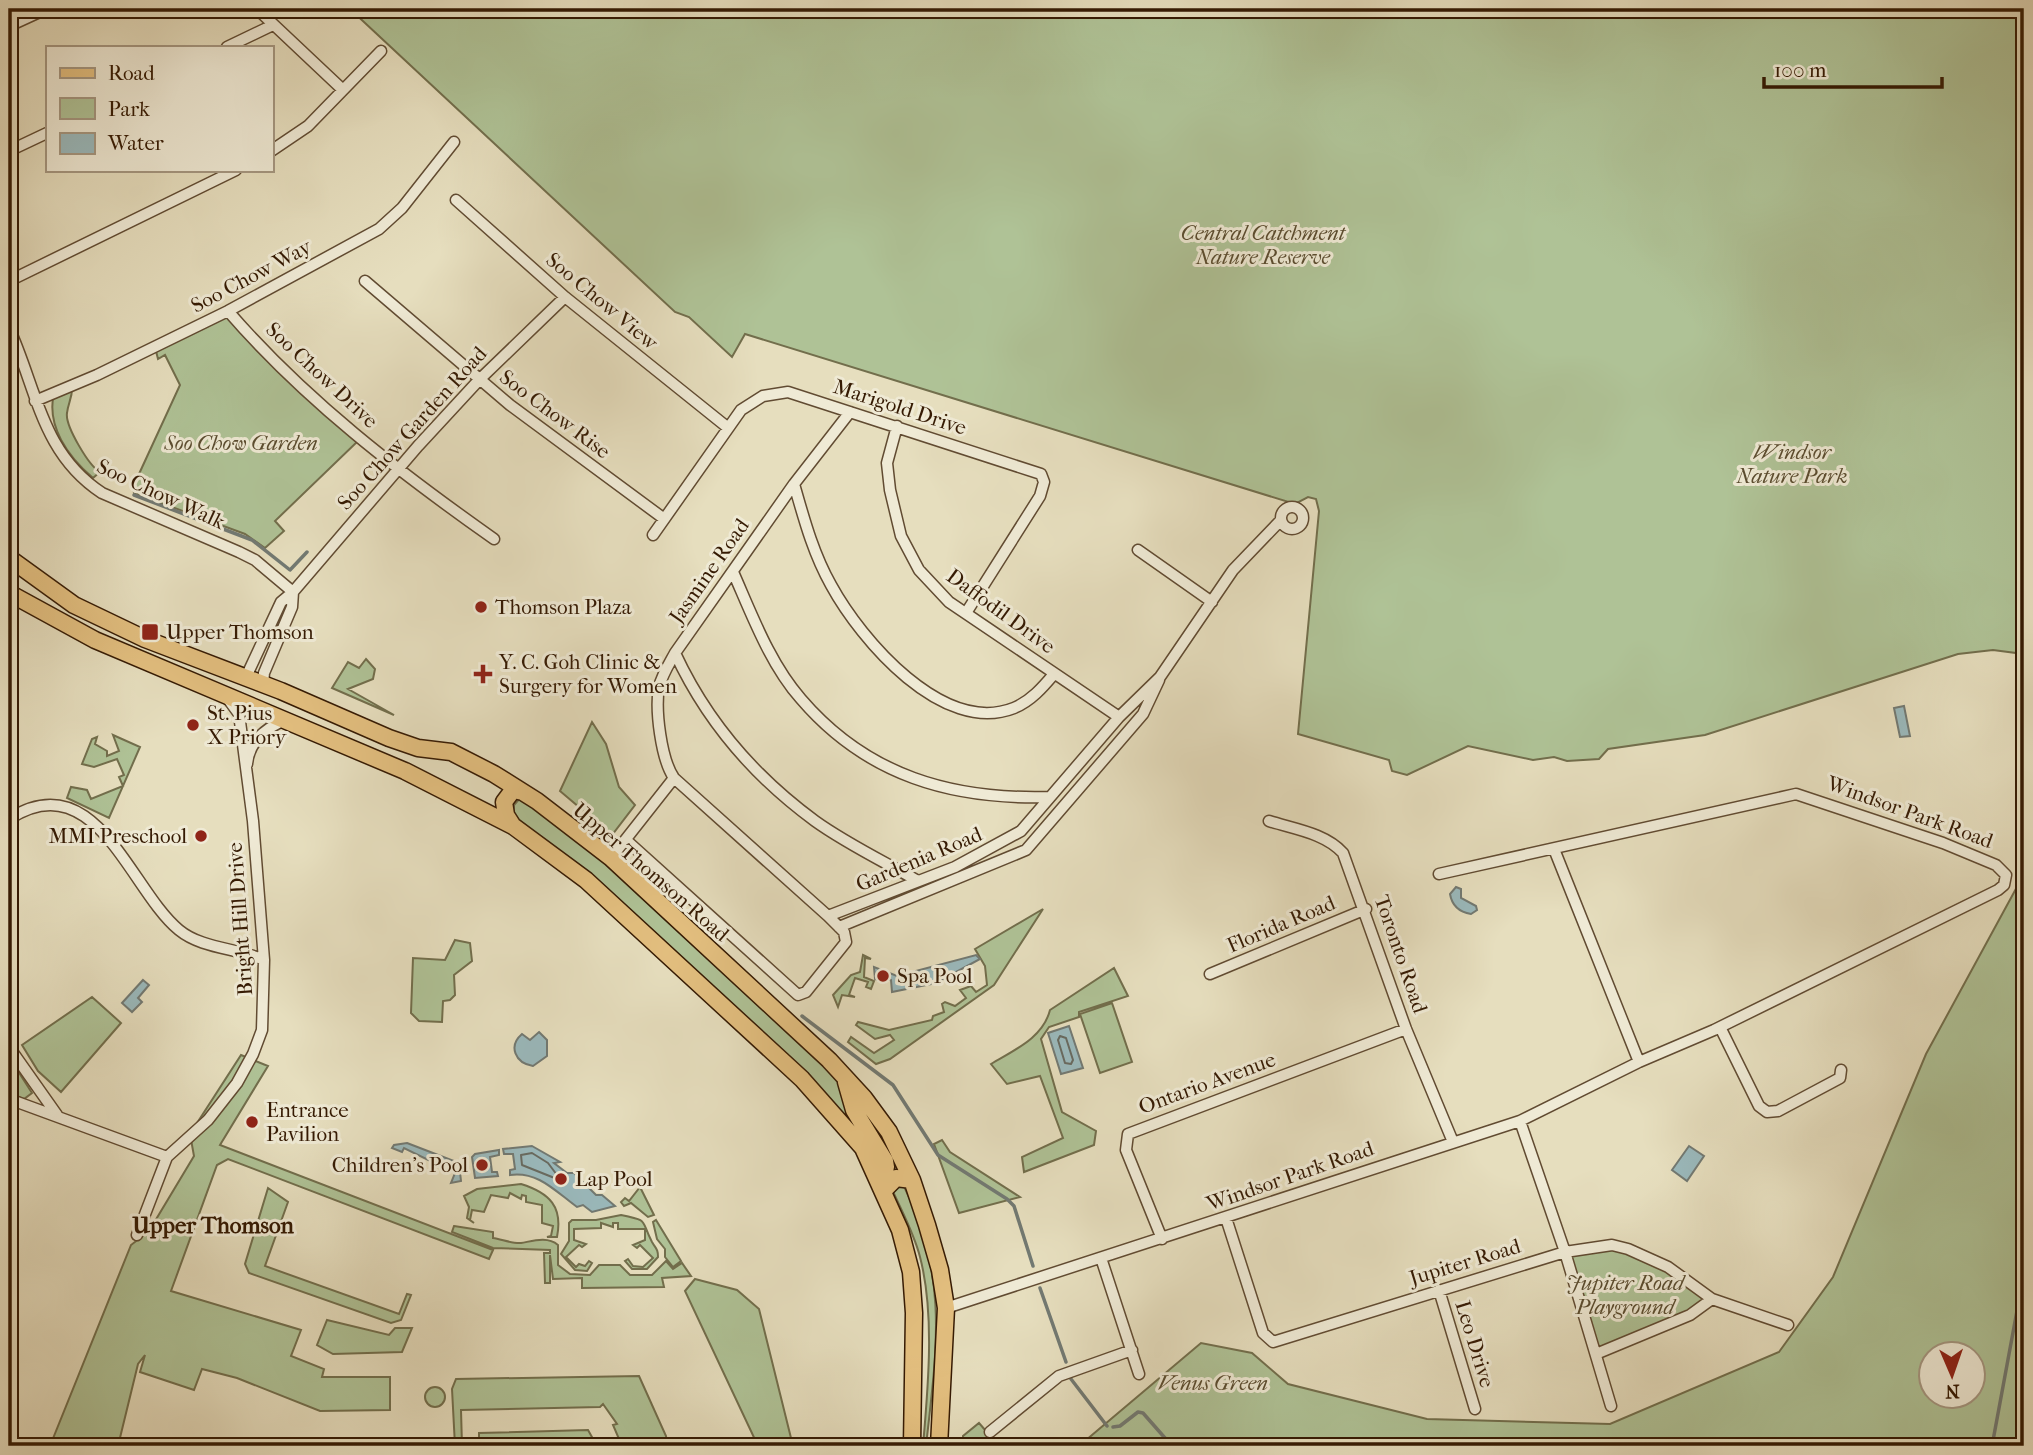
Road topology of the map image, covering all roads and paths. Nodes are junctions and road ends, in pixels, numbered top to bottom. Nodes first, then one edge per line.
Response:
1 (46, 9) edge
2 (257, 9) edge
3 (273, 25) junction
4 (9, 26) edge
5 (229, 46) edge
6 (381, 51) dead end
7 (344, 90) junction
8 (46, 133) edge
9 (454, 142) dead end
10 (9, 151) edge
11 (273, 151) edge
12 (232, 172) edge
13 (456, 200) dead end
14 (9, 281) edge
15 (365, 281) dead end
16 (565, 297) junction
17 (228, 311) junction
18 (9, 328) edge
19 (479, 380) junction
20 (35, 401) junction
21 (850, 412) junction
22 (897, 426) junction
23 (727, 427) junction
24 (397, 470) junction
25 (794, 484) junction
26 (663, 517) junction
27 (1281, 520) dead end
28 (653, 534) dead end
29 (494, 539) dead end
30 (1138, 550) dead end
31 (9, 558) edge
32 (733, 572) junction
33 (293, 592) junction
34 (9, 593) edge
35 (1212, 602) junction
36 (74, 605) junction
37 (965, 613) junction
38 (62, 622) junction
39 (145, 639) junction
40 (675, 653) junction
41 (135, 657) junction
42 (1054, 674) junction
43 (246, 677) junction
44 (1160, 677) junction
45 (263, 684) junction
46 (228, 699) junction
47 (1119, 717) junction
48 (286, 719) junction
49 (247, 770) junction
50 (674, 778) junction
51 (523, 792) junction
52 (1050, 797) junction
53 (9, 819) edge
54 (1269, 821) dead end
55 (513, 826) junction
56 (626, 840) junction
57 (1554, 849) junction
58 (611, 858) junction
59 (1439, 874) dead end
60 (918, 881) junction
61 (1366, 909) junction
62 (828, 916) junction
63 (839, 928) junction
64 (264, 960) junction
65 (1210, 974) dead end
66 (1720, 1027) junction
67 (1406, 1029) junction
68 (9, 1047) edge
69 (1639, 1062) junction
70 (1841, 1070) dead end
71 (846, 1080) junction
72 (9, 1099) edge
73 (58, 1116) junction
74 (1520, 1121) junction
75 (1452, 1142) junction
76 (167, 1157) junction
77 (912, 1180) junction
78 (880, 1183) junction
79 (1226, 1218) junction
80 (136, 1235) dead end
81 (1162, 1239) junction
82 (1565, 1252) junction
83 (1101, 1258) junction
84 (1438, 1290) junction
85 (1712, 1299) junction
86 (946, 1308) junction
87 (1788, 1325) dead end
88 (1132, 1350) junction
89 (1595, 1354) junction
90 (1139, 1374) dead end
91 (1611, 1406) dead end
92 (1475, 1409) dead end
93 (990, 1432) dead end
94 (912, 1446) edge
95 (939, 1446) edge

1 - 4 street
2 - 3 street
3 - 5 street
3 - 7 street
6 - 7 street
7 - 11 street
8 - 10 street
9 - 17 street, Soo Chow Way
12 - 14 street
13 - 16 street, Soo Chow View
15 - 19 street, Soo Chow Rise
16 - 19 street, Soo Chow Garden Road
16 - 23 street, Soo Chow View
17 - 20 street, Soo Chow Way
17 - 24 street, Soo Chow Drive
18 - 20 street, Soo Chow Walk
19 - 24 street, Soo Chow Garden Road
19 - 26 street, Soo Chow Rise
20 - 33 street, Soo Chow Walk
21 - 22 street, Marigold Drive
21 - 23 street, Marigold Drive
21 - 25 street, Jasmine Road
22 - 37 street, Daffodil Drive
22 - 37 street, Marigold Drive
23 - 26 street, Marigold Drive
24 - 29 street, Soo Chow Drive
24 - 33 street, Soo Chow Garden Road
25 - 32 street, Jasmine Road
25 - 42 street
26 - 28 street, Marigold Drive
27 - 35 street, Gardenia Road
30 - 35 street
31 - 36 main road, Upper Thomson Road
32 - 40 street, Jasmine Road
32 - 52 street
33 - 43 street, Soo Chow Garden Road
33 - 45 street, Soo Chow Garden Road
34 - 38 main road
35 - 44 street, Gardenia Road
36 - 38 main road
36 - 39 main road, Upper Thomson Road
37 - 42 street, Daffodil Drive
38 - 41 main road
39 - 41 main road
39 - 43 main road, Upper Thomson Road
40 - 50 street, Jasmine Road
40 - 60 street
41 - 46 main road
42 - 47 street, Daffodil Drive
43 - 45 main road, Upper Thomson Road
44 - 47 street, Gardenia Road
44 - 63 street, Gardenia Road
45 - 51 main road, Upper Thomson Road
46 - 48 main road
46 - 49 street, Bright Hill Drive
47 - 52 street, Gardenia Road
48 - 49 street, Bright Hill Drive
48 - 55 main road
49 - 64 street, Bright Hill Drive
50 - 56 street
50 - 62 street
51 - 55 main road
51 - 58 main road, Upper Thomson Road
52 - 60 street, Gardenia Road
53 - 64 street
54 - 61 street, Toronto Road
55 - 78 main road
56 - 58 street
56 - 63 street
57 - 59 street, Windsor Park Road
57 - 66 street, Windsor Park Road
57 - 69 street
58 - 71 main road, Upper Thomson Road
60 - 62 street, Gardenia Road
61 - 65 street, Florida Road
61 - 67 street, Toronto Road
62 - 63 street
64 - 76 street, Bright Hill Drive
66 - 69 street, Windsor Park Road
66 - 70 street
67 - 75 street, Toronto Road
67 - 81 street, Ontario Avenue
68 - 73 street
69 - 74 street, Windsor Park Road
71 - 77 main road, Upper Thomson Road
71 - 78 main road
72 - 73 street
73 - 76 street
74 - 75 street, Windsor Park Road
74 - 82 street
75 - 79 street, Windsor Park Road
76 - 80 street, Bright Hill Drive
77 - 78 main road
77 - 86 main road, Upper Thomson Road
78 - 94 main road
79 - 81 street, Windsor Park Road
79 - 84 street, Jupiter Road
81 - 83 street, Windsor Park Road
82 - 84 street, Jupiter Road
82 - 85 street, Jupiter Road
82 - 89 street
83 - 86 street, Windsor Park Road
83 - 88 street
84 - 92 street, Leo Drive
85 - 87 street, Jupiter Road
85 - 89 street
86 - 95 main road, Upper Thomson Road
88 - 90 street
88 - 93 street
89 - 91 street

